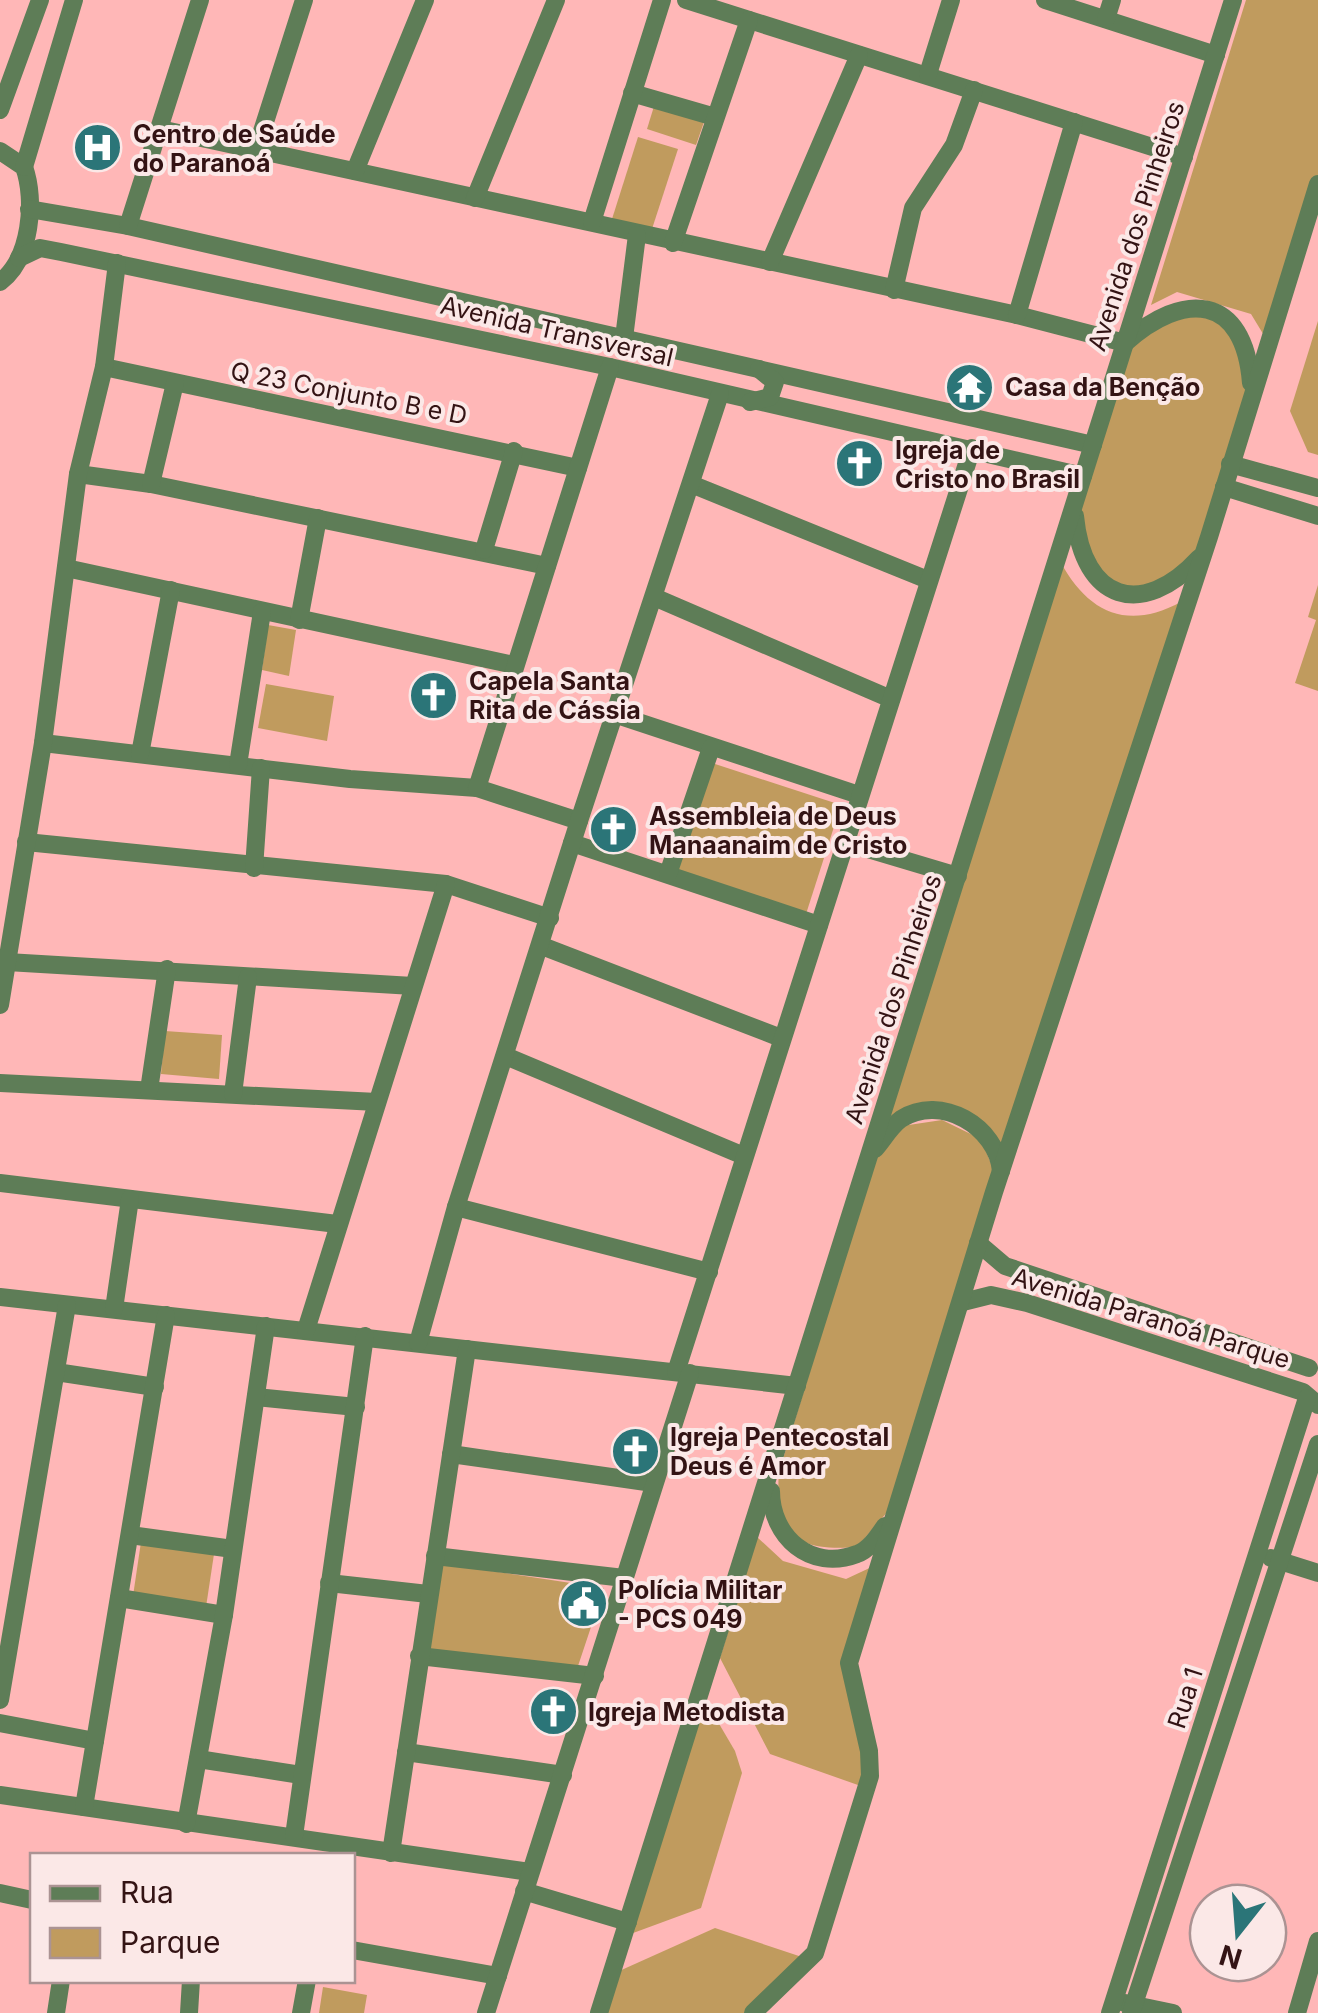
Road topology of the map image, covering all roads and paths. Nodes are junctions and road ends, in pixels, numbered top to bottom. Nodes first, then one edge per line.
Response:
1 (40, 0) edge
2 (74, 0) edge
3 (200, 0) edge
4 (304, 0) edge
5 (425, 0) edge
6 (556, 0) edge
7 (662, 0) edge
8 (686, 0) edge
9 (950, 0) edge
10 (1045, 0) edge
11 (1112, 0) edge
12 (1234, 0) edge
13 (1106, 19) junction
14 (749, 20) junction
15 (1216, 55) junction
16 (860, 56) junction
17 (928, 74) junction
18 (974, 90) junction
19 (632, 93) junction
20 (0, 110) edge
21 (715, 118) junction
22 (1074, 122) junction
23 (160, 129) junction
24 (0, 150) edge
25 (256, 150) junction
26 (1184, 157) junction
27 (24, 167) junction
28 (355, 170) junction
29 (1318, 184) edge
30 (475, 198) junction
31 (30, 208) junction
32 (592, 222) junction
33 (128, 226) junction
34 (637, 236) junction
35 (673, 242) junction
36 (19, 258) junction
37 (770, 262) junction
38 (116, 264) junction
39 (306, 267) junction
40 (350, 278) junction
41 (2, 285) edge
42 (894, 290) junction
43 (301, 304) junction
44 (344, 310) junction
45 (1017, 315) junction
46 (624, 338) junction
47 (1125, 343) junction
48 (104, 367) junction
49 (610, 367) junction
50 (757, 368) junction
51 (809, 378) junction
52 (175, 383) junction
53 (720, 394) junction
54 (1252, 394) junction
55 (750, 402) junction
56 (806, 413) junction
57 (1093, 445) junction
58 (972, 448) junction
59 (514, 452) junction
60 (1230, 464) junction
61 (578, 468) junction
62 (78, 474) junction
63 (1083, 476) junction
64 (151, 484) junction
65 (691, 484) junction
66 (1224, 487) junction
67 (1318, 488) edge
68 (1074, 506) junction
69 (1318, 516) edge
70 (318, 518) junction
71 (484, 550) junction
72 (1204, 552) junction
73 (548, 566) junction
74 (66, 568) junction
75 (928, 580) junction
76 (171, 590) junction
77 (654, 597) junction
78 (262, 612) junction
79 (300, 620) junction
80 (514, 664) junction
81 (891, 699) junction
82 (617, 714) junction
83 (43, 743) junction
84 (711, 748) junction
85 (140, 754) junction
86 (238, 765) junction
87 (261, 768) junction
88 (477, 788) junction
89 (858, 795) junction
90 (580, 821) junction
91 (28, 833) junction
92 (844, 842) junction
93 (572, 844) junction
94 (254, 868) junction
95 (668, 874) junction
96 (958, 876) junction
97 (446, 884) junction
98 (550, 918) junction
99 (819, 925) junction
100 (542, 946) junction
101 (7, 962) junction
102 (167, 969) junction
103 (248, 976) junction
104 (413, 986) junction
105 (0, 1004) edge
106 (781, 1038) junction
107 (508, 1057) junction
108 (0, 1083) edge
109 (149, 1090) junction
110 (233, 1094) junction
111 (377, 1102) junction
112 (744, 1156) junction
113 (869, 1158) junction
114 (0, 1183) edge
115 (994, 1192) junction
116 (130, 1199) junction
117 (456, 1207) junction
118 (337, 1224) junction
119 (978, 1243) junction
120 (710, 1272) junction
121 (0, 1297) edge
122 (963, 1302) junction
123 (67, 1304) junction
124 (114, 1310) junction
125 (166, 1315) junction
126 (266, 1326) junction
127 (306, 1330) junction
128 (365, 1336) junction
129 (418, 1342) junction
130 (467, 1349) junction
131 (1315, 1363) edge
132 (56, 1372) junction
133 (683, 1373) junction
134 (154, 1386) junction
135 (797, 1386) junction
136 (256, 1397) junction
137 (1310, 1398) edge
138 (356, 1407) junction
139 (1318, 1444) edge
140 (451, 1454) junction
141 (771, 1470) junction
142 (653, 1483) junction
143 (894, 1514) junction
144 (130, 1536) junction
145 (233, 1549) junction
146 (1256, 1553) junction
147 (435, 1556) junction
148 (1278, 1560) junction
149 (1318, 1573) edge
150 (624, 1578) junction
151 (329, 1583) junction
152 (428, 1594) junction
153 (119, 1598) junction
154 (224, 1615) junction
155 (419, 1656) junction
156 (595, 1676) junction
157 (0, 1700) edge
158 (0, 1723) edge
159 (96, 1741) junction
160 (406, 1752) junction
161 (198, 1759) junction
162 (302, 1775) junction
163 (563, 1776) junction
164 (0, 1795) edge
165 (84, 1807) junction
166 (186, 1824) junction
167 (294, 1836) junction
168 (392, 1853) junction
169 (527, 1881) junction
170 (0, 1893) edge
171 (30, 1900) edge
172 (628, 1922) junction
173 (1318, 1940) edge
174 (355, 1951) edge
175 (498, 1976) junction
176 (61, 1983) edge
177 (191, 1983) edge
178 (306, 1983) edge
179 (1122, 2008) edge
180 (1303, 2011) edge
181 (56, 2013) edge
182 (189, 2013) edge
183 (301, 2013) edge
184 (486, 2013) edge
185 (599, 2013) edge
186 (753, 2013) edge
187 (1173, 2013) edge

1 - 20 street
2 - 27 street
3 - 23 street
4 - 25 street
5 - 28 street
6 - 30 street
7 - 19 street
8 - 14 street
9 - 17 street
10 - 13 street
11 - 13 street
12 - 15 street, Avenida dos Pinheiros
13 - 15 street
14 - 16 street
14 - 21 street
15 - 26 street, Avenida dos Pinheiros
16 - 17 street
16 - 37 street
17 - 18 street
18 - 22 street
18 - 42 street
19 - 21 street
19 - 32 street
21 - 35 street
22 - 26 street
22 - 45 street
23 - 25 street
23 - 33 street
24 - 27 street
25 - 28 street
26 - 47 street, Avenida dos Pinheiros
27 - 31 street
28 - 30 street
29 - 54 street
30 - 32 street
31 - 33 street, Avenida Transversal
31 - 36 street
32 - 34 street
33 - 39 street, Avenida Transversal
34 - 35 street
34 - 46 street
35 - 37 street
36 - 38 street, Avenida Transversal
36 - 41 street
37 - 42 street
38 - 43 street, Avenida Transversal
38 - 48 street
39 - 40 street, Avenida Transversal
39 - 43 street
40 - 44 street
40 - 46 street, Avenida Transversal
42 - 45 street
43 - 44 street, Avenida Transversal
44 - 49 street, Avenida Transversal
45 - 47 street
46 - 50 street, Avenida Transversal
47 - 54 street
47 - 57 street, Avenida dos Pinheiros
48 - 52 street, Q 23 Conjunto B e D
48 - 62 street
49 - 53 street, Avenida Transversal
49 - 61 street
50 - 51 street, Avenida Transversal
50 - 55 street
51 - 56 street
51 - 57 street, Avenida Transversal
52 - 59 street, Q 23 Conjunto B e D
52 - 64 street
53 - 55 street, Avenida Transversal
53 - 65 street
54 - 60 street
55 - 56 street, Avenida Transversal
56 - 58 street, Avenida Transversal
57 - 63 street, Avenida dos Pinheiros
58 - 63 street, Avenida Transversal
58 - 75 street
59 - 61 street, Q 23 Conjunto B e D
59 - 71 street
60 - 66 street
60 - 67 street
61 - 73 street
62 - 64 street
62 - 74 street
63 - 68 street, Avenida dos Pinheiros
64 - 70 street
65 - 75 street
65 - 77 street
66 - 69 street
66 - 72 street
68 - 72 street
68 - 96 street, Avenida dos Pinheiros
70 - 71 street
70 - 79 street
71 - 73 street
72 - 115 street
73 - 80 street
74 - 76 street
74 - 83 street
75 - 81 street
76 - 78 street
76 - 85 street
77 - 81 street
77 - 82 street
78 - 79 street
78 - 86 street
79 - 80 street
80 - 88 street
81 - 89 street
82 - 84 street
82 - 90 street
83 - 85 street
83 - 91 street
84 - 89 street
84 - 95 street
85 - 86 street
86 - 87 street
87 - 88 street
87 - 94 street
88 - 90 street
89 - 92 street
90 - 93 street
91 - 94 street
91 - 101 street
92 - 96 street
92 - 99 street
93 - 95 street
93 - 98 street
94 - 97 street
95 - 99 street
96 - 113 street, Avenida dos Pinheiros
97 - 98 street
97 - 104 street
98 - 100 street
99 - 106 street
100 - 106 street
100 - 107 street
101 - 102 street
101 - 105 street
102 - 103 street
102 - 109 street
103 - 104 street
103 - 110 street
104 - 111 street
106 - 112 street
107 - 112 street
107 - 117 street
108 - 109 street
109 - 110 street
110 - 111 street
111 - 118 street
112 - 120 street
113 - 115 street
113 - 135 street, Avenida dos Pinheiros
114 - 116 street
115 - 119 street
116 - 118 street
116 - 124 street
117 - 120 street
117 - 129 street
118 - 127 street
119 - 122 street
119 - 131 street, Avenida Paranoá Parque
120 - 133 street
121 - 123 street
122 - 137 street, Avenida Paranoá Parque
122 - 143 street
123 - 124 street
123 - 132 street
124 - 125 street
125 - 126 street
125 - 134 street
126 - 127 street
126 - 136 street
127 - 128 street
128 - 129 street
128 - 138 street
129 - 130 street
130 - 133 street
130 - 140 street
131 - 137 street, Rua 1
132 - 134 street
132 - 157 street
133 - 135 street
133 - 142 street
134 - 144 street
135 - 141 street, Avenida dos Pinheiros
136 - 138 street
136 - 145 street
137 - 146 street, Rua 1
138 - 151 street
139 - 148 street, Rua 1
140 - 142 street
140 - 147 street
141 - 143 street
141 - 172 street, Avenida dos Pinheiros
142 - 150 street
143 - 186 street
144 - 145 street
144 - 153 street
145 - 154 street
146 - 148 street
146 - 179 street, Rua 1
147 - 150 street
147 - 152 street
148 - 149 street
148 - 179 street, Rua 1
150 - 156 street
151 - 152 street
151 - 162 street
152 - 155 street
153 - 154 street
153 - 159 street
154 - 161 street
155 - 156 street
155 - 160 street
156 - 163 street
158 - 159 street
159 - 165 street
160 - 163 street
160 - 168 street
161 - 162 street
161 - 166 street
162 - 167 street
163 - 169 street
164 - 165 street
165 - 166 street
166 - 167 street
167 - 168 street
168 - 169 street
169 - 172 street
169 - 175 street
170 - 171 street
172 - 185 street, Avenida dos Pinheiros
173 - 180 street
174 - 175 street
175 - 184 street
176 - 181 street
177 - 182 street
178 - 183 street
179 - 187 street

